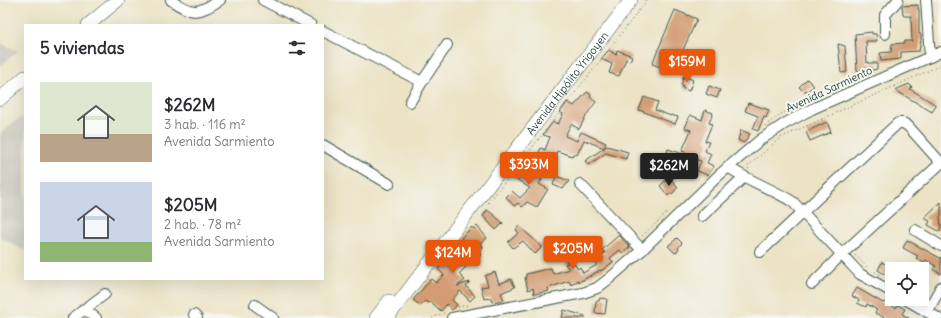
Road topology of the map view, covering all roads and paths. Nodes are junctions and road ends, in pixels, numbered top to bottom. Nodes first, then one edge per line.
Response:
1 (118, 0) edge
2 (171, 0) edge
3 (220, 0) edge
4 (263, 0) edge
5 (620, 0) edge
6 (631, 0) edge
7 (647, 0) edge
8 (898, 0) edge
9 (926, 0) edge
10 (89, 24) edge
11 (310, 24) edge
12 (324, 32) edge
13 (885, 34) dead end
14 (447, 45) dead end
15 (941, 52) edge
16 (930, 58) junction
17 (941, 65) edge
18 (24, 78) edge
19 (422, 82) junction
20 (0, 99) edge
21 (410, 102) dead end
22 (802, 104) dead end
23 (763, 127) dead end
24 (525, 130) junction
25 (324, 146) edge
26 (941, 163) edge
27 (728, 167) junction
28 (746, 173) junction
29 (389, 184) dead end
30 (580, 184) dead end
31 (485, 208) dead end
32 (672, 209) dead end
33 (803, 212) junction
34 (702, 216) dead end
35 (914, 230) dead end
36 (639, 246) junction
37 (941, 246) edge
38 (760, 252) dead end
39 (842, 254) junction
40 (854, 254) dead end
41 (869, 269) dead end
42 (876, 272) dead end
43 (882, 279) dead end
44 (812, 284) dead end
45 (564, 287) dead end
46 (941, 287) edge
47 (885, 288) edge
48 (105, 294) dead end
49 (255, 305) dead end
50 (474, 305) dead end
51 (917, 306) edge
52 (84, 309) junction
53 (927, 312) junction
54 (450, 313) edge
55 (73, 318) edge
56 (96, 318) edge
57 (274, 318) edge
58 (376, 318) edge
59 (387, 318) edge
60 (432, 318) edge
61 (938, 318) edge

1 - 10 main road
2 - 3 street
4 - 11 street
5 - 24 main road, Avenida Hipólito Yrigoyen
6 - 24 main road, Avenida Hipólito Yrigoyen
7 - 31 path
8 - 13 street
9 - 16 street
12 - 19 street
14 - 19 street
15 - 16 street, Avenida Sarmiento
16 - 27 street, Avenida Sarmiento
17 - 28 path
18 - 20 main road
19 - 21 street
22 - 23 path
24 - 58 main road, Avenida Hipólito Yrigoyen
24 - 59 main road, Avenida Hipólito Yrigoyen
25 - 29 street
26 - 33 street
26 - 39 street
27 - 28 street
27 - 36 street, Avenida Sarmiento
28 - 33 street
28 - 34 street
30 - 36 street
32 - 36 path
33 - 38 street
33 - 39 street
35 - 37 street
36 - 45 path
36 - 54 street, Avenida Sarmiento
39 - 44 street
39 - 47 street
40 - 41 path
42 - 43 path
46 - 53 street
48 - 52 street
49 - 57 street
50 - 54 path
51 - 53 street
52 - 55 street
52 - 56 street
53 - 61 street
54 - 60 path

